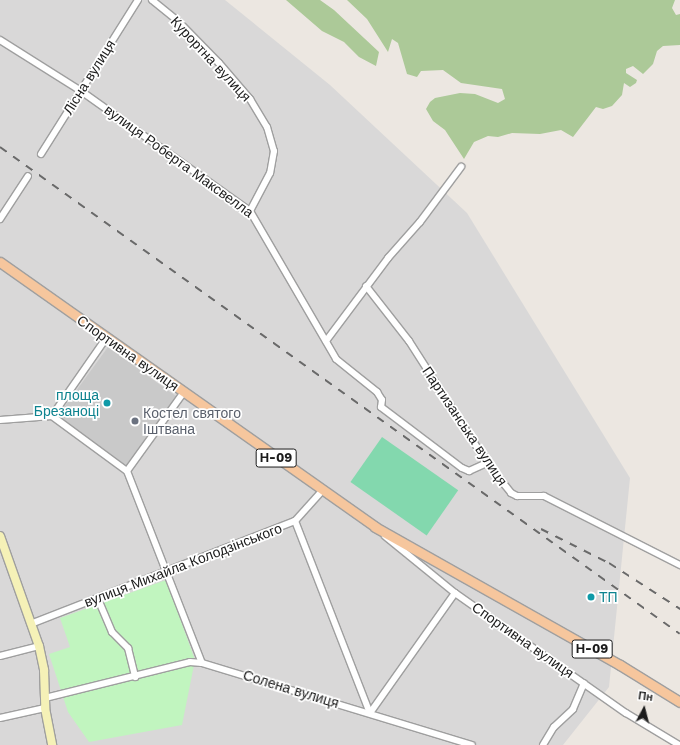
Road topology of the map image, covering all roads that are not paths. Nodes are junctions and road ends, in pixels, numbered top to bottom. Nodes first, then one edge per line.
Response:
1 (138, 0) edge
2 (152, 0) edge
3 (0, 40) edge
4 (81, 91) junction
5 (41, 154) dead end
6 (461, 167) dead end
7 (28, 176) dead end
8 (250, 211) junction
9 (0, 219) edge
10 (0, 262) edge
11 (366, 286) junction
12 (106, 338) junction
13 (326, 341) junction
14 (184, 392) junction
15 (52, 416) junction
16 (0, 420) edge
17 (487, 463) junction
18 (127, 471) junction
19 (322, 490) junction
20 (295, 521) junction
21 (375, 526) junction
22 (0, 536) edge
23 (680, 565) edge
24 (167, 572) junction
25 (455, 593) junction
26 (98, 599) junction
27 (33, 623) junction
28 (39, 646) junction
29 (0, 656) edge
30 (202, 663) junction
31 (135, 677) junction
32 (584, 683) junction
33 (45, 698) junction
34 (680, 702) edge
35 (45, 708) junction
36 (370, 713) junction
37 (0, 718) edge
38 (52, 745) edge
39 (472, 745) edge
40 (543, 745) edge
41 (678, 745) edge

1 - 4 street, Лісна вулиця
2 - 8 street, Курортна вулиця
3 - 4 street, вулиця Роберта Максвелла
4 - 5 street, Лісна вулиця
4 - 8 street, вулиця Роберта Максвелла
6 - 11 street
7 - 9 street
8 - 13 street, вулиця Роберта Максвелла
10 - 12 main road, Спортивна вулиця / Н-09
11 - 13 street
11 - 17 street, Партизанська вулиця
12 - 14 main road, Спортивна вулиця / Н-09
12 - 15 street
13 - 17 street, вулиця Роберта Максвелла
14 - 18 street
14 - 19 main road, Спортивна вулиця / Н-09
15 - 16 street
15 - 18 street
17 - 23 street, Партизанська вулиця
18 - 24 street
19 - 20 street, вулиця Михайла Колодзінського
19 - 21 main road, Спортивна вулиця / Н-09
20 - 24 street, вулиця Михайла Колодзінського
20 - 36 street
21 - 25 street, Спортивна вулиця
21 - 34 main road, Спортивна вулиця / Н-09
22 - 27 street
24 - 26 street, вулиця Михайла Колодзінського
24 - 30 street
25 - 32 street, Спортивна вулиця
25 - 36 street
26 - 27 street, вулиця Михайла Колодзінського
26 - 31 street
27 - 28 street
28 - 29 street
28 - 33 street
30 - 31 street, Солена вулиця
30 - 36 street, Солена вулиця
31 - 33 street, Солена вулиця
32 - 40 street
32 - 41 street, Спортивна вулиця
33 - 35 street
35 - 37 street
35 - 38 street
36 - 39 street, Солена вулиця

